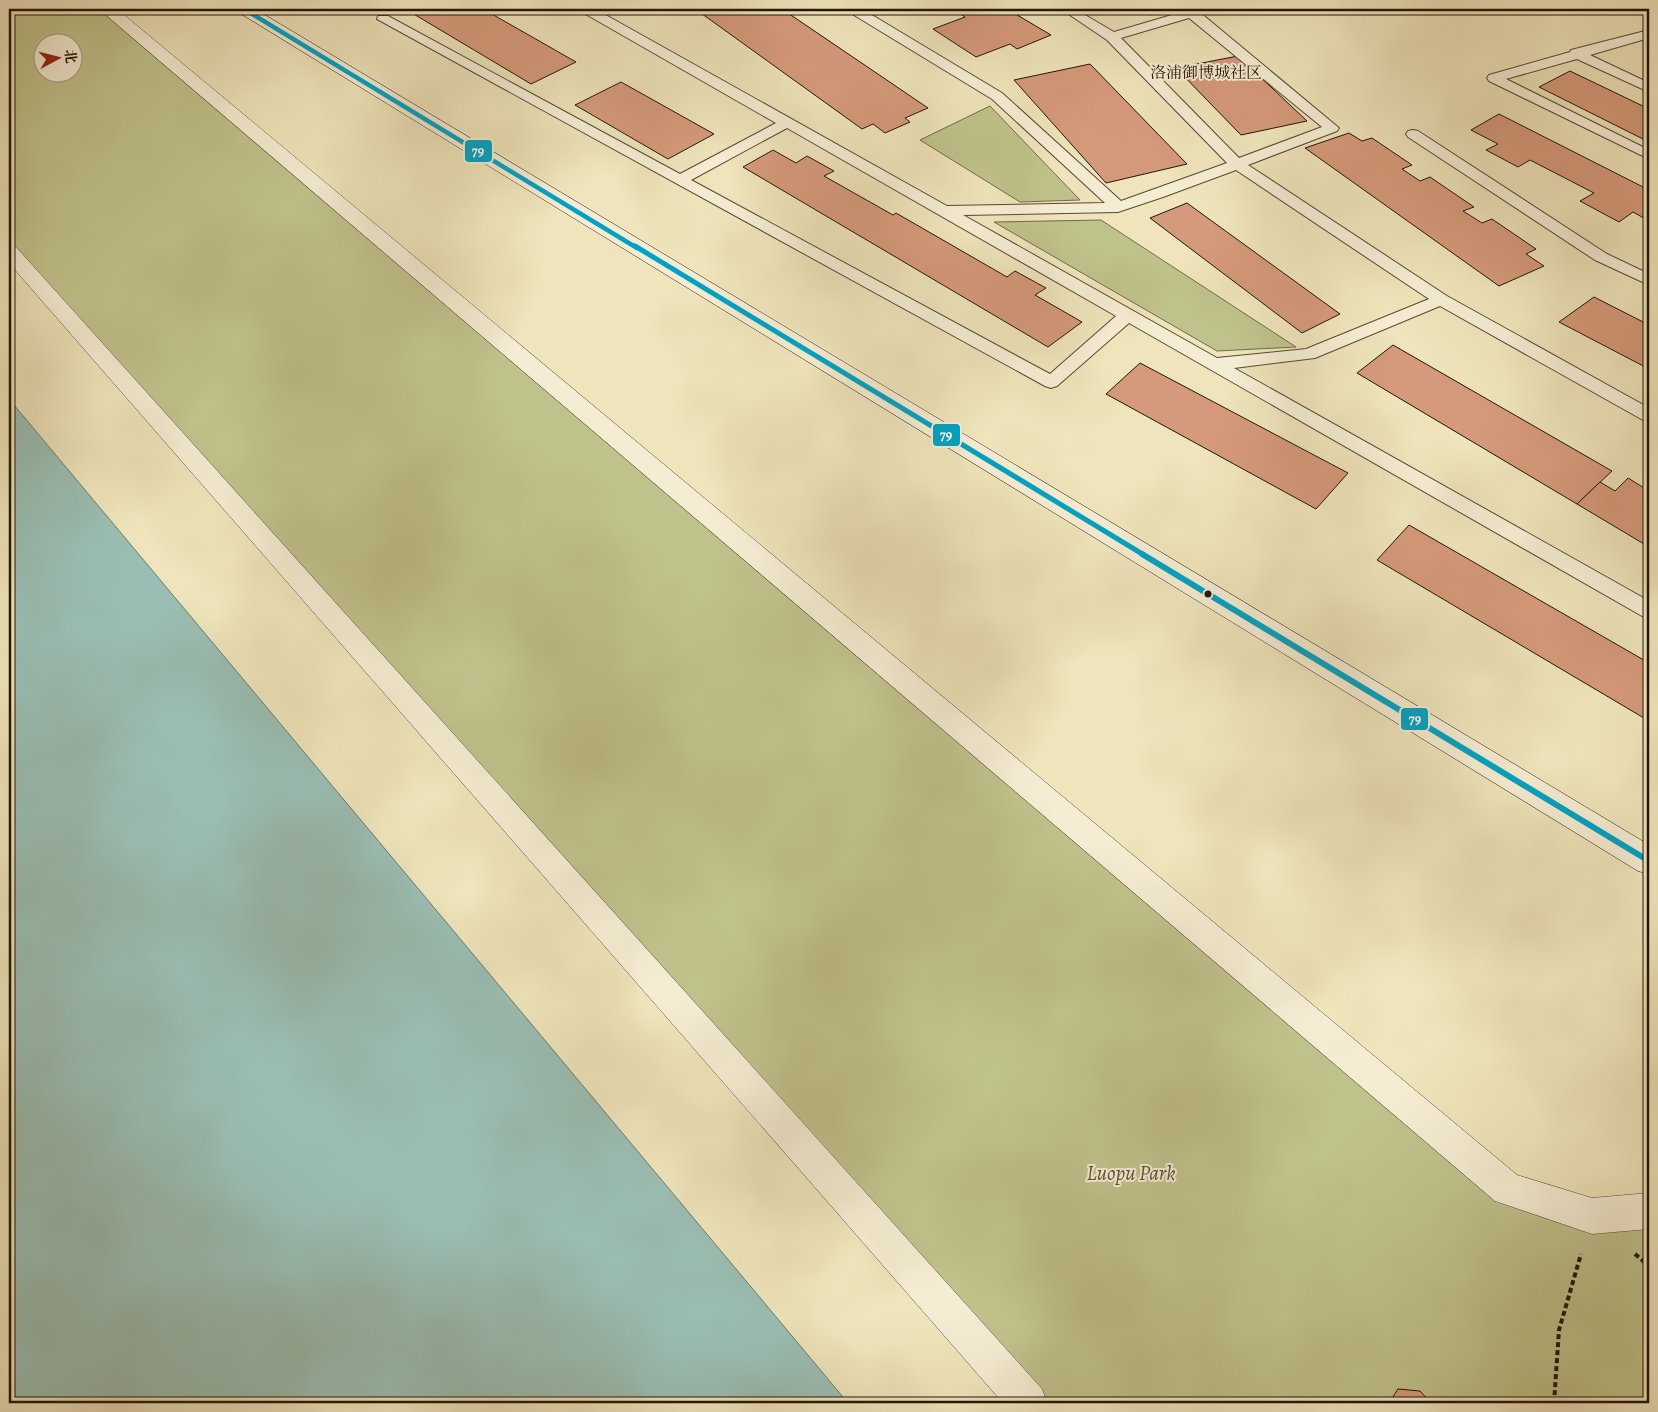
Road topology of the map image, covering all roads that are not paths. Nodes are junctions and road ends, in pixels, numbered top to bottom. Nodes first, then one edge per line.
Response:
1 (107, 9) edge
2 (244, 9) edge
3 (586, 9) edge
4 (853, 9) edge
5 (1067, 9) edge
6 (1190, 11) edge
7 (383, 19) dead end
8 (1649, 34) edge
9 (1112, 36) junction
10 (1576, 54) junction
11 (1649, 88) edge
12 (788, 122) junction
13 (1413, 134) dead end
14 (1649, 155) edge
15 (1237, 164) junction
16 (680, 180) junction
17 (1118, 206) junction
18 (945, 211) junction
19 (9, 251) edge
20 (1649, 280) edge
21 (1440, 300) junction
22 (1128, 315) junction
23 (1216, 364) junction
24 (1649, 416) edge
25 (1649, 610) edge
26 (1649, 861) edge
27 (1649, 1211) edge
28 (1028, 1403) edge

1 - 27 street
2 - 26 street
3 - 12 lane
4 - 17 lane
5 - 9 lane
6 - 9 lane
6 - 15 lane
7 - 16 lane
8 - 10 lane
9 - 15 lane
10 - 11 lane
10 - 14 lane
12 - 16 lane
12 - 18 lane
13 - 20 lane
15 - 17 lane
15 - 21 lane
16 - 22 lane
17 - 18 lane
18 - 22 lane
19 - 28 street
21 - 23 lane
21 - 24 lane
22 - 23 lane
23 - 25 lane

